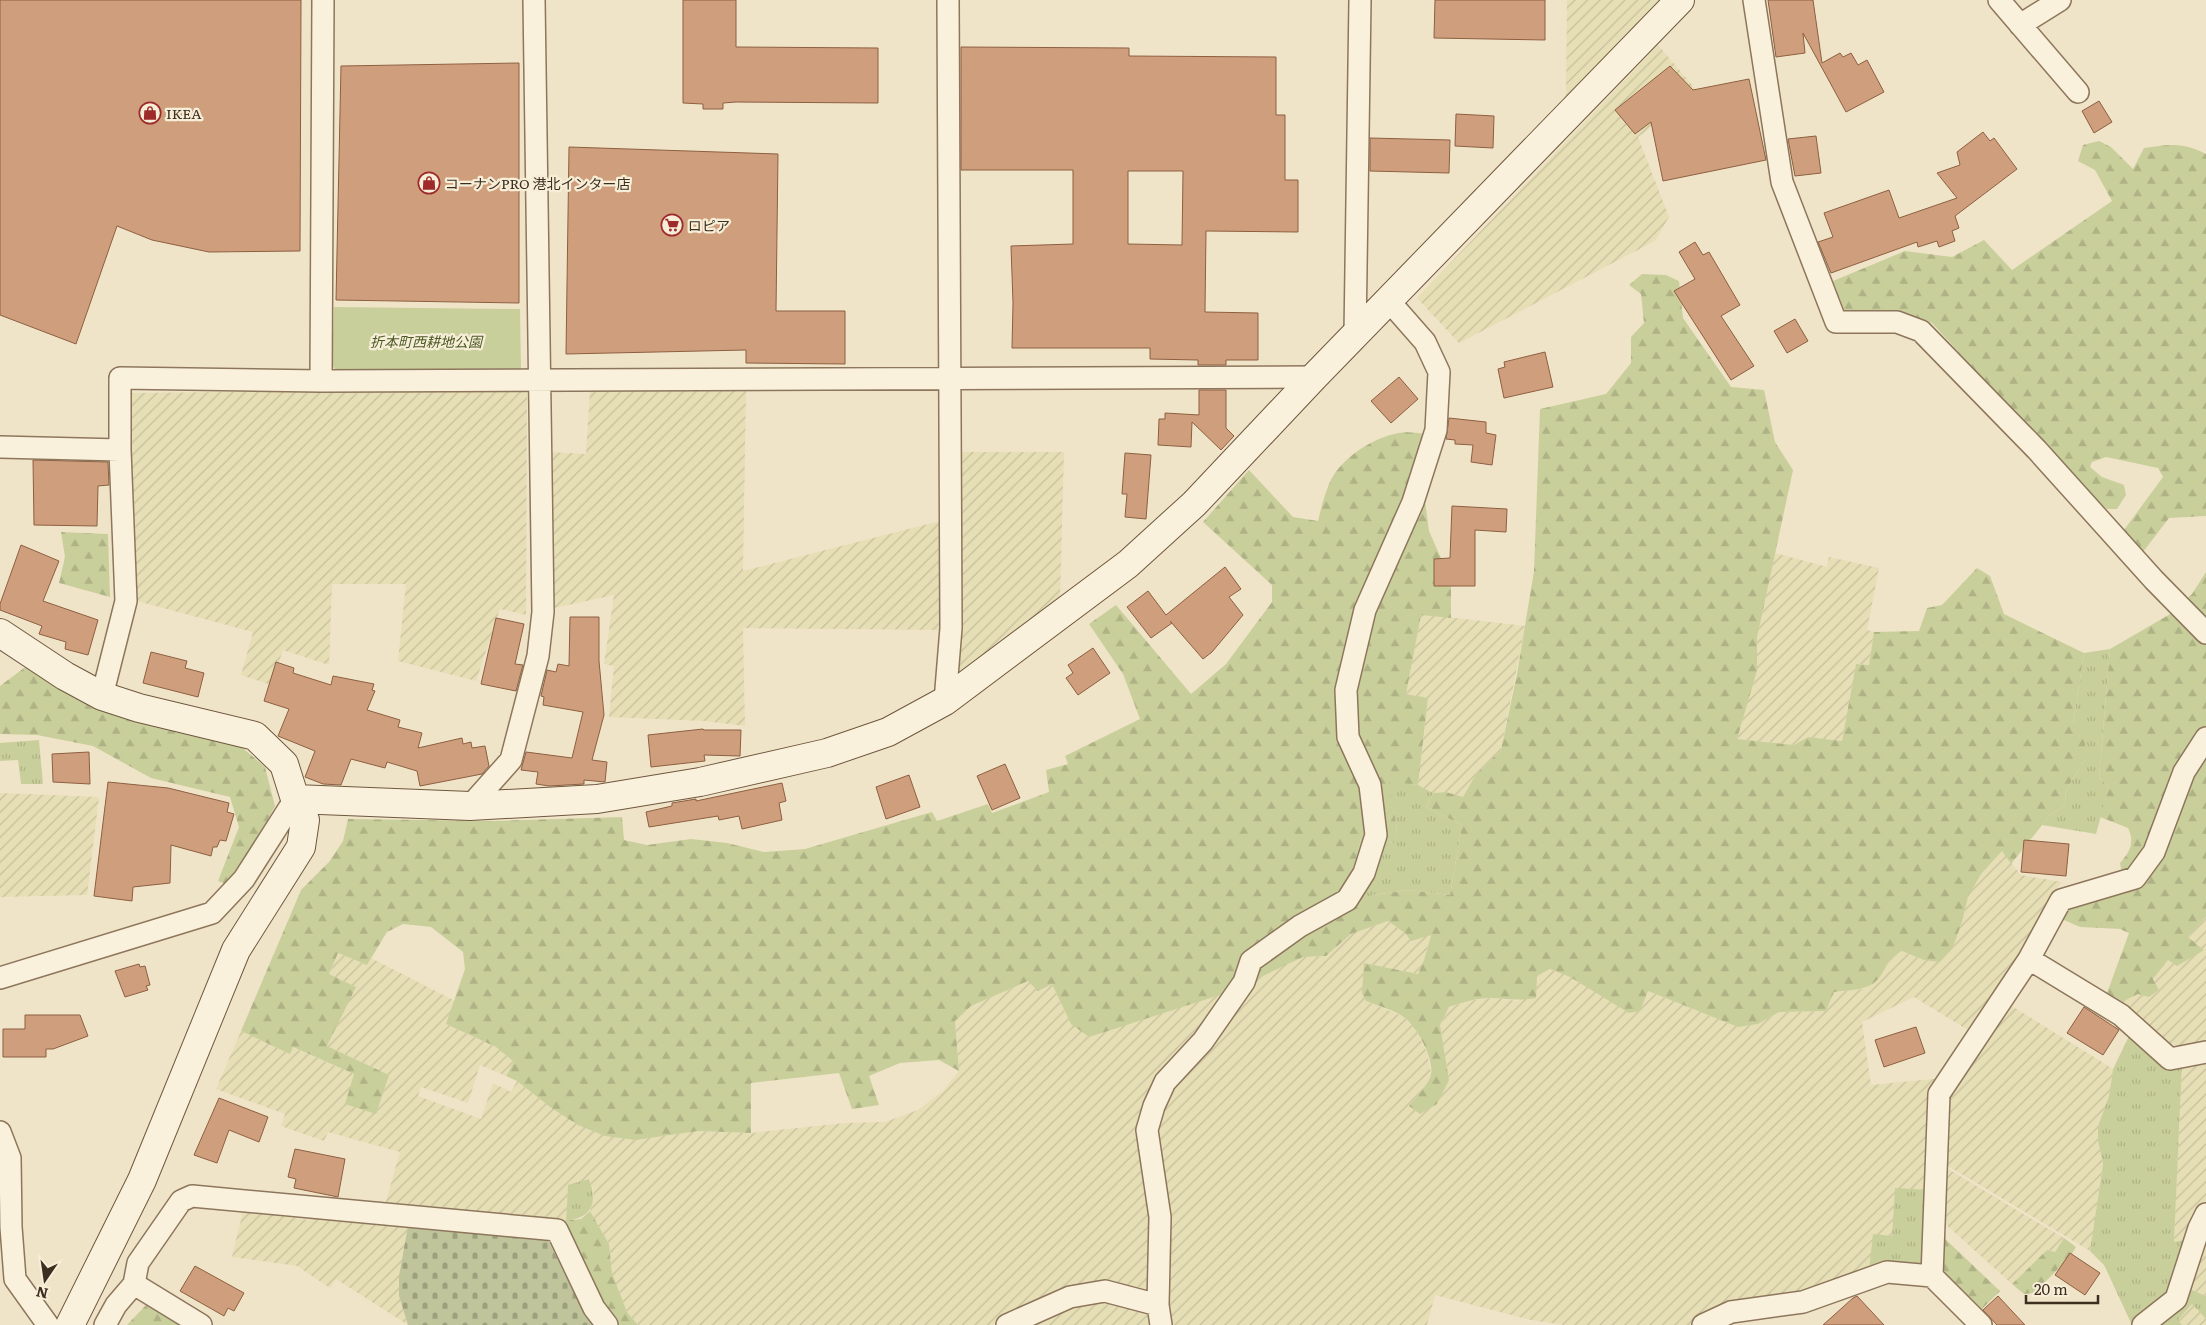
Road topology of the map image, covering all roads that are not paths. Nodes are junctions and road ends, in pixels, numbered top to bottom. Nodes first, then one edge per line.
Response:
1 (323, 0) edge
2 (534, 0) edge
3 (948, 0) edge
4 (1360, 0) edge
5 (1680, 0) edge
6 (1754, 0) edge
7 (1999, 0) edge
8 (2060, 0) edge
9 (2020, 25) junction
10 (2078, 92) dead end
11 (1389, 301) junction
12 (1355, 335) junction
13 (1314, 377) junction
14 (540, 379) junction
15 (949, 379) junction
16 (321, 381) junction
17 (0, 447) edge
18 (120, 450) junction
19 (0, 633) edge
20 (2206, 633) edge
21 (102, 696) junction
22 (945, 701) junction
23 (2206, 738) edge
24 (295, 799) junction
25 (470, 806) junction
26 (2029, 959) junction
27 (0, 978) edge
28 (2206, 1052) edge
29 (0, 1132) edge
30 (2206, 1214) edge
31 (8, 1276) edge
32 (1932, 1276) junction
33 (134, 1284) junction
34 (1159, 1315) edge
35 (1976, 1323) edge
36 (48, 1325) edge
37 (70, 1325) edge
38 (105, 1325) edge
39 (201, 1325) edge
40 (607, 1325) edge
41 (1008, 1325) edge
42 (1703, 1325) edge
43 (2143, 1325) edge

1 - 16 street
2 - 14 street
3 - 15 street
4 - 12 street
5 - 11 street
6 - 20 street
7 - 9 street
8 - 9 street
9 - 10 street
11 - 12 street
11 - 34 street
12 - 13 street
13 - 15 street
13 - 22 street
14 - 15 street
14 - 16 street
14 - 25 street
15 - 22 street
16 - 18 street
17 - 18 street
18 - 21 street
19 - 21 street
21 - 24 street
22 - 25 street
23 - 26 street
24 - 25 street
24 - 27 street
24 - 37 street
26 - 28 street
26 - 32 street
29 - 31 street
30 - 43 street
31 - 36 street
32 - 35 street
32 - 42 street
33 - 38 street
33 - 39 street
33 - 40 street
34 - 41 street

